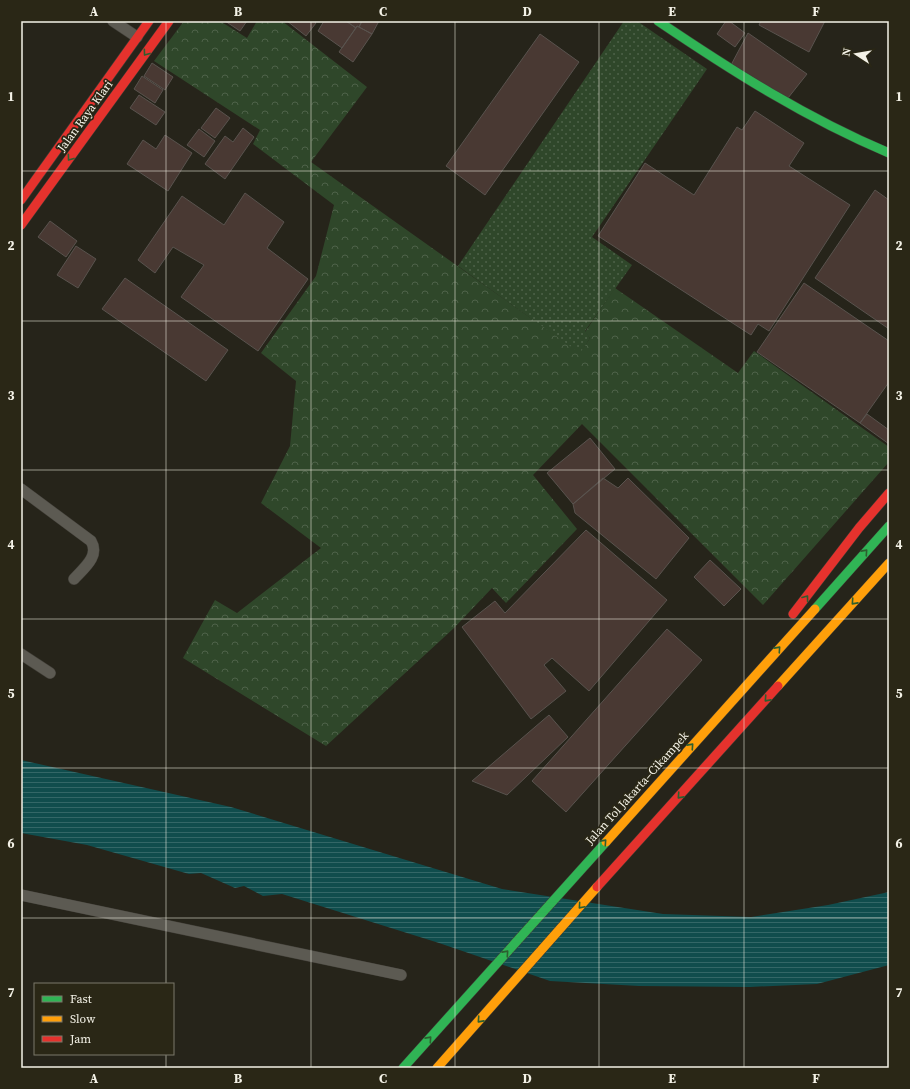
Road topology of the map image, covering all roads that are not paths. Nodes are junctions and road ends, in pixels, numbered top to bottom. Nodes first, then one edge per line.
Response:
1 (113, 21) edge
2 (149, 21) edge
3 (169, 21) edge
4 (658, 21) edge
5 (137, 36) junction
6 (889, 153) edge
7 (21, 200) edge
8 (21, 225) edge
9 (21, 489) edge
10 (889, 493) edge
11 (889, 526) edge
12 (889, 563) edge
13 (74, 579) dead end
14 (787, 622) dead end
15 (768, 647) dead end
16 (21, 654) edge
17 (50, 673) dead end
18 (706, 729) junction
19 (21, 895) edge
20 (401, 975) dead end
21 (403, 1068) edge
22 (437, 1068) edge

1 - 5 street
2 - 5 main road, Jalan Raya Klari
3 -> 8 main road, Jalan Raya Klari
4 - 6 main road
5 - 7 main road, Jalan Raya Klari
9 - 13 street
14 -> 10 main road
18 -> 11 main road, Jalan Tol Jakarta–Cikampek
12 -> 22 main road
15 - 18 main road
16 - 17 street
21 -> 18 main road, Jalan Tol Jakarta–Cikampek
19 - 20 street

